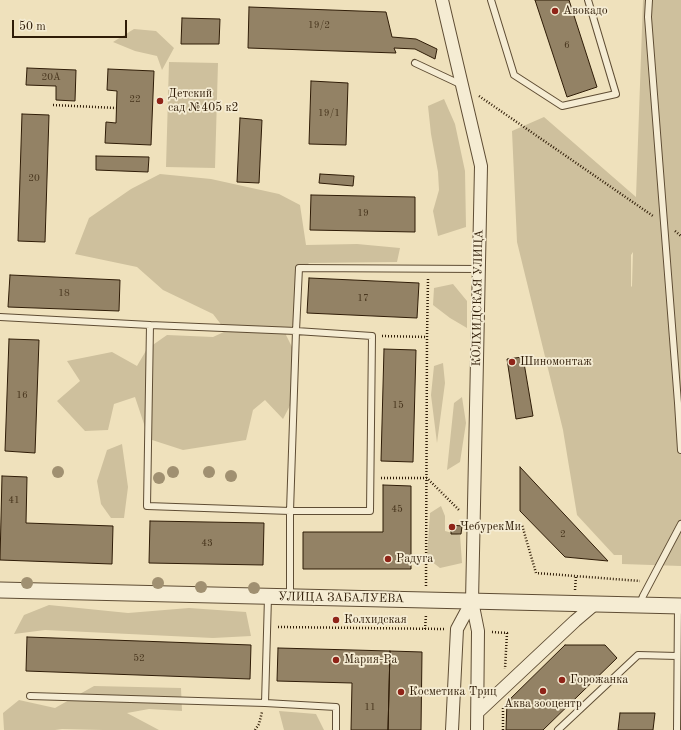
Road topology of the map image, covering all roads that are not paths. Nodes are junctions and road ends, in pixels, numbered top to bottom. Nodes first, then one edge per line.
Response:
1 (442, 0) edge
2 (491, 0) edge
3 (588, 0) edge
4 (649, 0) edge
5 (415, 63) dead end
6 (462, 84) junction
7 (479, 268) junction
8 (0, 317) edge
9 (150, 325) junction
10 (296, 331) junction
11 (681, 450) edge
12 (290, 511) junction
13 (681, 524) edge
14 (0, 590) edge
15 (268, 596) junction
16 (290, 597) junction
17 (472, 601) junction
18 (595, 604) junction
19 (640, 605) junction
20 (679, 606) edge
21 (677, 656) junction
22 (30, 696) dead end
23 (265, 702) junction
24 (478, 712) junction
25 (336, 730) edge
26 (452, 730) edge
27 (477, 730) edge
28 (558, 730) edge
29 (677, 730) edge

1 - 6 street, КОЛХИДСКАЯ УЛИЦА
2 - 3 lane
4 - 11 lane
5 - 6 lane
6 - 7 street, КОЛХИДСКАЯ УЛИЦА
7 - 10 lane
7 - 17 street, КОЛХИДСКАЯ УЛИЦА
8 - 9 lane
9 - 10 lane
9 - 12 lane
10 - 12 lane
10 - 12 lane
12 - 16 lane
13 - 19 lane
14 - 15 street, УЛИЦА ЗАБАЛУЕВА
15 - 16 street, УЛИЦА ЗАБАЛУЕВА
15 - 23 lane
16 - 17 street, УЛИЦА ЗАБАЛУЕВА
17 - 18 street, УЛИЦА ЗАБАЛУЕВА
17 - 24 street, КОЛХИДСКАЯ УЛИЦА
17 - 26 street, КОЛХИДСКАЯ УЛИЦА
18 - 19 street, УЛИЦА ЗАБАЛУЕВА
18 - 24 street
19 - 20 street, УЛИЦА ЗАБАЛУЕВА
20 - 21 lane
21 - 28 lane
21 - 29 lane
22 - 23 lane
23 - 25 lane
24 - 27 street, КОЛХИДСКАЯ УЛИЦА

